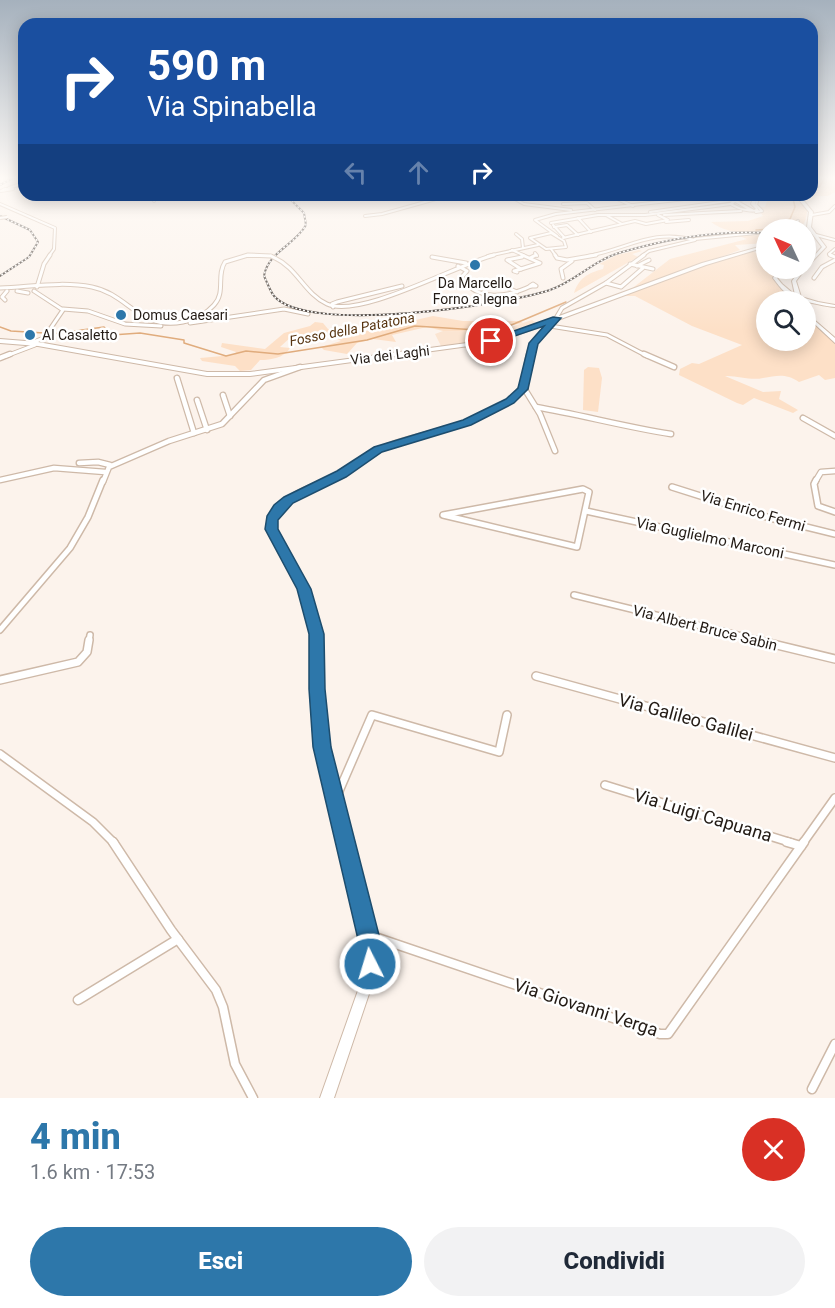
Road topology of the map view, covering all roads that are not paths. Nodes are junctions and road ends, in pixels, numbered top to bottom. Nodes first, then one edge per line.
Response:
1 (55, 228) edge
2 (547, 228) edge
3 (555, 228) edge
4 (570, 228) edge
5 (587, 228) edge
6 (606, 228) edge
7 (548, 231) dead end
8 (591, 232) junction
9 (756, 233) edge
10 (516, 234) dead end
11 (578, 235) junction
12 (816, 235) joint
13 (561, 238) junction
14 (695, 239) junction
15 (835, 240) edge
16 (538, 245) junction
17 (523, 248) junction
18 (756, 248) edge
19 (551, 249) junction
20 (835, 249) edge
21 (512, 250) junction
22 (535, 253) dead end
23 (522, 255) junction
24 (273, 257) joint
25 (432, 257) dead end
26 (816, 257) edge
27 (530, 258) junction
28 (581, 258) junction
29 (835, 258) edge
30 (649, 260) dead end
31 (466, 263) junction
32 (540, 263) junction
33 (630, 264) junction
34 (458, 266) junction
35 (545, 266) dead end
36 (637, 266) junction
37 (643, 267) junction
38 (521, 269) junction
39 (653, 269) dead end
40 (517, 272) dead end
41 (816, 275) edge
42 (563, 278) dead end
43 (777, 279) edge
44 (606, 283) junction
45 (531, 286) dead end
46 (506, 287) dead end
47 (36, 288) junction
48 (401, 288) junction
49 (0, 289) edge
50 (7, 291) junction
51 (789, 291) edge
52 (517, 292) junction
53 (28, 293) dead end
54 (317, 296) junction
55 (5, 300) dead end
56 (339, 301) junction
57 (816, 303) edge
58 (835, 306) edge
59 (333, 307) junction
60 (63, 309) junction
61 (308, 314) dead end
62 (185, 322) junction
63 (553, 322) junction
64 (176, 323) junction
65 (816, 323) edge
66 (0, 341) edge
67 (835, 341) edge
68 (39, 343) junction
69 (0, 358) edge
70 (301, 366) junction
71 (674, 368) dead end
72 (177, 378) dead end
73 (524, 388) junction
74 (224, 395) dead end
75 (197, 400) dead end
76 (536, 407) junction
77 (230, 416) junction
78 (803, 418) dead end
79 (207, 430) junction
80 (194, 433) junction
81 (671, 434) dead end
82 (835, 436) edge
83 (555, 451) dead end
84 (79, 464) dead end
85 (112, 465) junction
86 (835, 471) edge
87 (105, 472) junction
88 (0, 481) edge
89 (672, 487) dead end
90 (586, 511) junction
91 (835, 512) edge
92 (835, 534) edge
93 (835, 565) edge
94 (574, 595) dead end
95 (0, 630) edge
96 (90, 635) dead end
97 (835, 659) edge
98 (536, 676) dead end
99 (0, 680) edge
100 (507, 715) dead end
101 (0, 754) edge
102 (835, 758) edge
103 (605, 785) dead end
104 (835, 798) edge
105 (335, 801) junction
106 (801, 846) junction
107 (368, 935) junction
108 (178, 939) junction
109 (78, 1000) dead end
110 (835, 1044) edge
111 (812, 1089) dead end
112 (253, 1098) edge
113 (327, 1098) edge

1 - 47 street
2 - 13 street
3 - 13 street
4 - 11 street
5 - 8 street
6 - 8 street
7 - 16 street
8 - 11 street
9 - 14 street
10 - 17 street
11 - 13 street
12 - 15 street
12 - 26 main road
13 - 16 street
13 - 19 street
14 - 28 street
14 - 33 street
16 - 17 street
16 - 19 street
17 - 21 street
18 - 63 main road, Via dei Laghi
19 - 28 street
20 - 29 street
21 - 23 street
21 - 31 street
22 - 27 street
23 - 27 street
23 - 38 street
24 - 54 street
24 - 62 street
25 - 31 street
27 - 32 street
28 - 42 street
29 - 41 street
30 - 36 street
31 - 34 street
32 - 35 street
32 - 38 street
33 - 36 street
33 - 44 street
34 - 48 street
34 - 52 street
36 - 37 street
37 - 39 street
37 - 44 street
38 - 40 street
43 - 51 main road
44 - 63 street
45 - 52 street
46 - 52 street
47 - 49 street
47 - 60 street
47 - 64 street
48 - 56 street
48 - 59 street
49 - 50 street
50 - 53 street
50 - 55 street
54 - 56 street
54 - 59 street
56 - 59 street
57 - 58 main road
60 - 64 street
60 - 68 street
61 - 62 street
62 - 64 street
63 - 70 main road, Via dei Laghi
63 - 71 street
63 - 73 main road
65 - 67 main road
66 - 68 main road, Via dei Laghi
68 - 69 street
68 - 70 main road, Via dei Laghi
70 - 77 street
72 - 80 street
73 - 76 street
73 - 105 main road
74 - 77 street
75 - 79 street
76 - 81 street
76 - 83 street
77 - 79 street
78 - 82 street
79 - 80 street
80 - 85 street
84 - 85 street
85 - 87 street
86 - 91 street
87 - 88 street
87 - 95 street
89 - 92 street, Via Enrico Fermi
90 - 90 street
90 - 93 street, Via Guglielmo Marconi
94 - 97 street, Via Albert Bruce Sabin
96 - 99 street
98 - 102 street, Via Galileo Galilei
100 - 105 street
101 - 108 street
103 - 106 street, Via Luigi Capuana
104 - 106 street, Via Giovanni Verga
105 - 107 main road
106 - 107 street, Via Giovanni Verga
107 - 113 main road
108 - 109 street
108 - 112 street
110 - 111 street

